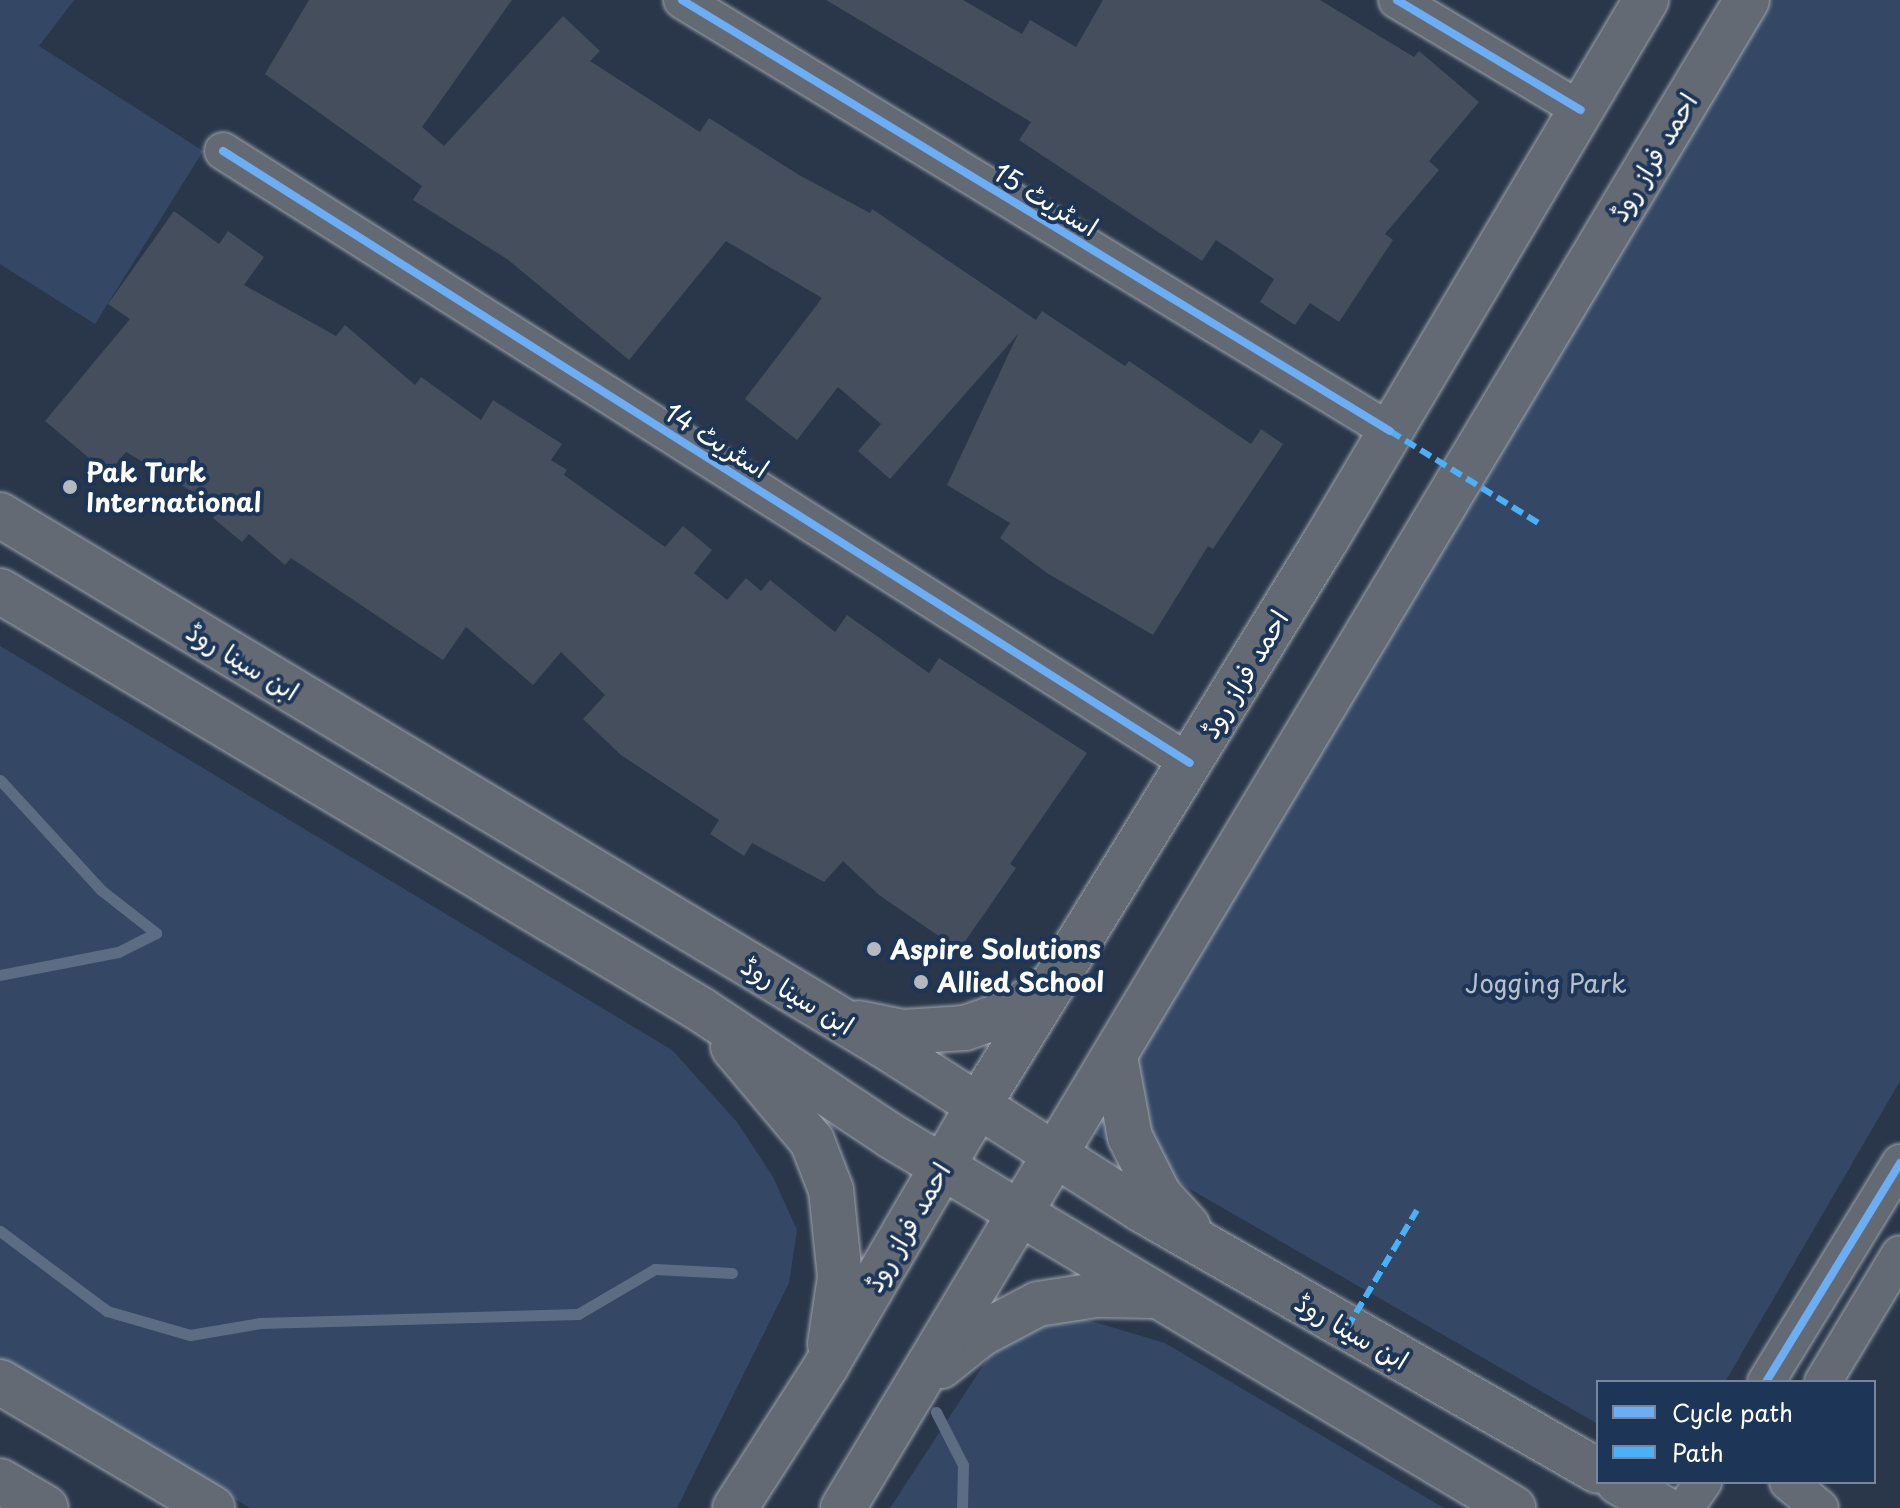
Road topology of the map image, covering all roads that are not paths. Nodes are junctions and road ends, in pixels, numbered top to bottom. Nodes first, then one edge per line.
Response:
1 (682, 0) edge
2 (1397, 0) edge
3 (1646, 0) edge
4 (1747, 0) edge
5 (1581, 110) junction
6 (223, 151) dead end
7 (1390, 431) junction
8 (0, 515) edge
9 (0, 591) edge
10 (1190, 763) junction
11 (1053, 984) junction
12 (700, 1009) junction
13 (837, 1019) junction
14 (1115, 1057) junction
15 (978, 1106) junction
16 (1057, 1155) junction
17 (1900, 1163) edge
18 (942, 1166) junction
19 (1021, 1214) junction
20 (1209, 1248) junction
21 (1900, 1254) edge
22 (1159, 1296) junction
23 (1388, 1351) junction
24 (826, 1366) junction
25 (1767, 1380) edge
26 (1824, 1380) edge
27 (0, 1382) edge
28 (919, 1385) junction
29 (1354, 1414) junction
30 (1596, 1470) edge
31 (0, 1481) edge
32 (1621, 1484) edge
33 (1702, 1484) edge
34 (1790, 1484) edge
35 (46, 1508) edge
36 (212, 1508) edge
37 (735, 1508) edge
38 (843, 1508) edge
39 (1513, 1508) edge
40 (1663, 1508) edge
41 (1685, 1508) edge
42 (1820, 1508) edge

1 - 7 street, اسٹریٹ 15
2 - 5 street
3 - 5 main road, احمد فراز روڈ
4 - 14 main road, احمد فراز روڈ
5 - 7 main road, احمد فراز روڈ
6 - 10 street, اسٹریٹ 14
7 - 10 main road, احمد فراز روڈ
8 - 13 main road, ابن سینا روڈ
9 - 12 main road
10 - 11 main road, احمد فراز روڈ
11 - 13 main road
11 - 15 main road, احمد فراز روڈ
12 - 18 main road
12 - 24 main road
13 - 15 main road, ابن سینا روڈ
14 - 16 main road, احمد فراز روڈ
14 - 20 main road
15 - 16 main road, ابن سینا روڈ
15 - 18 main road, احمد فراز روڈ
16 - 19 main road, احمد فراز روڈ
16 - 20 main road, ابن سینا روڈ
17 - 25 street
18 - 19 main road
18 - 24 main road, احمد فراز روڈ
19 - 22 main road
19 - 28 main road, احمد فراز روڈ
20 - 23 main road, ابن سینا روڈ
21 - 26 street
22 - 28 main road
22 - 29 main road
23 - 29 main road
23 - 30 main road, ابن سینا روڈ
24 - 37 main road, احمد فراز روڈ
27 - 36 main road
28 - 38 main road, احمد فراز روڈ
29 - 39 main road
31 - 35 main road
32 - 40 main road
33 - 41 street
34 - 42 street

